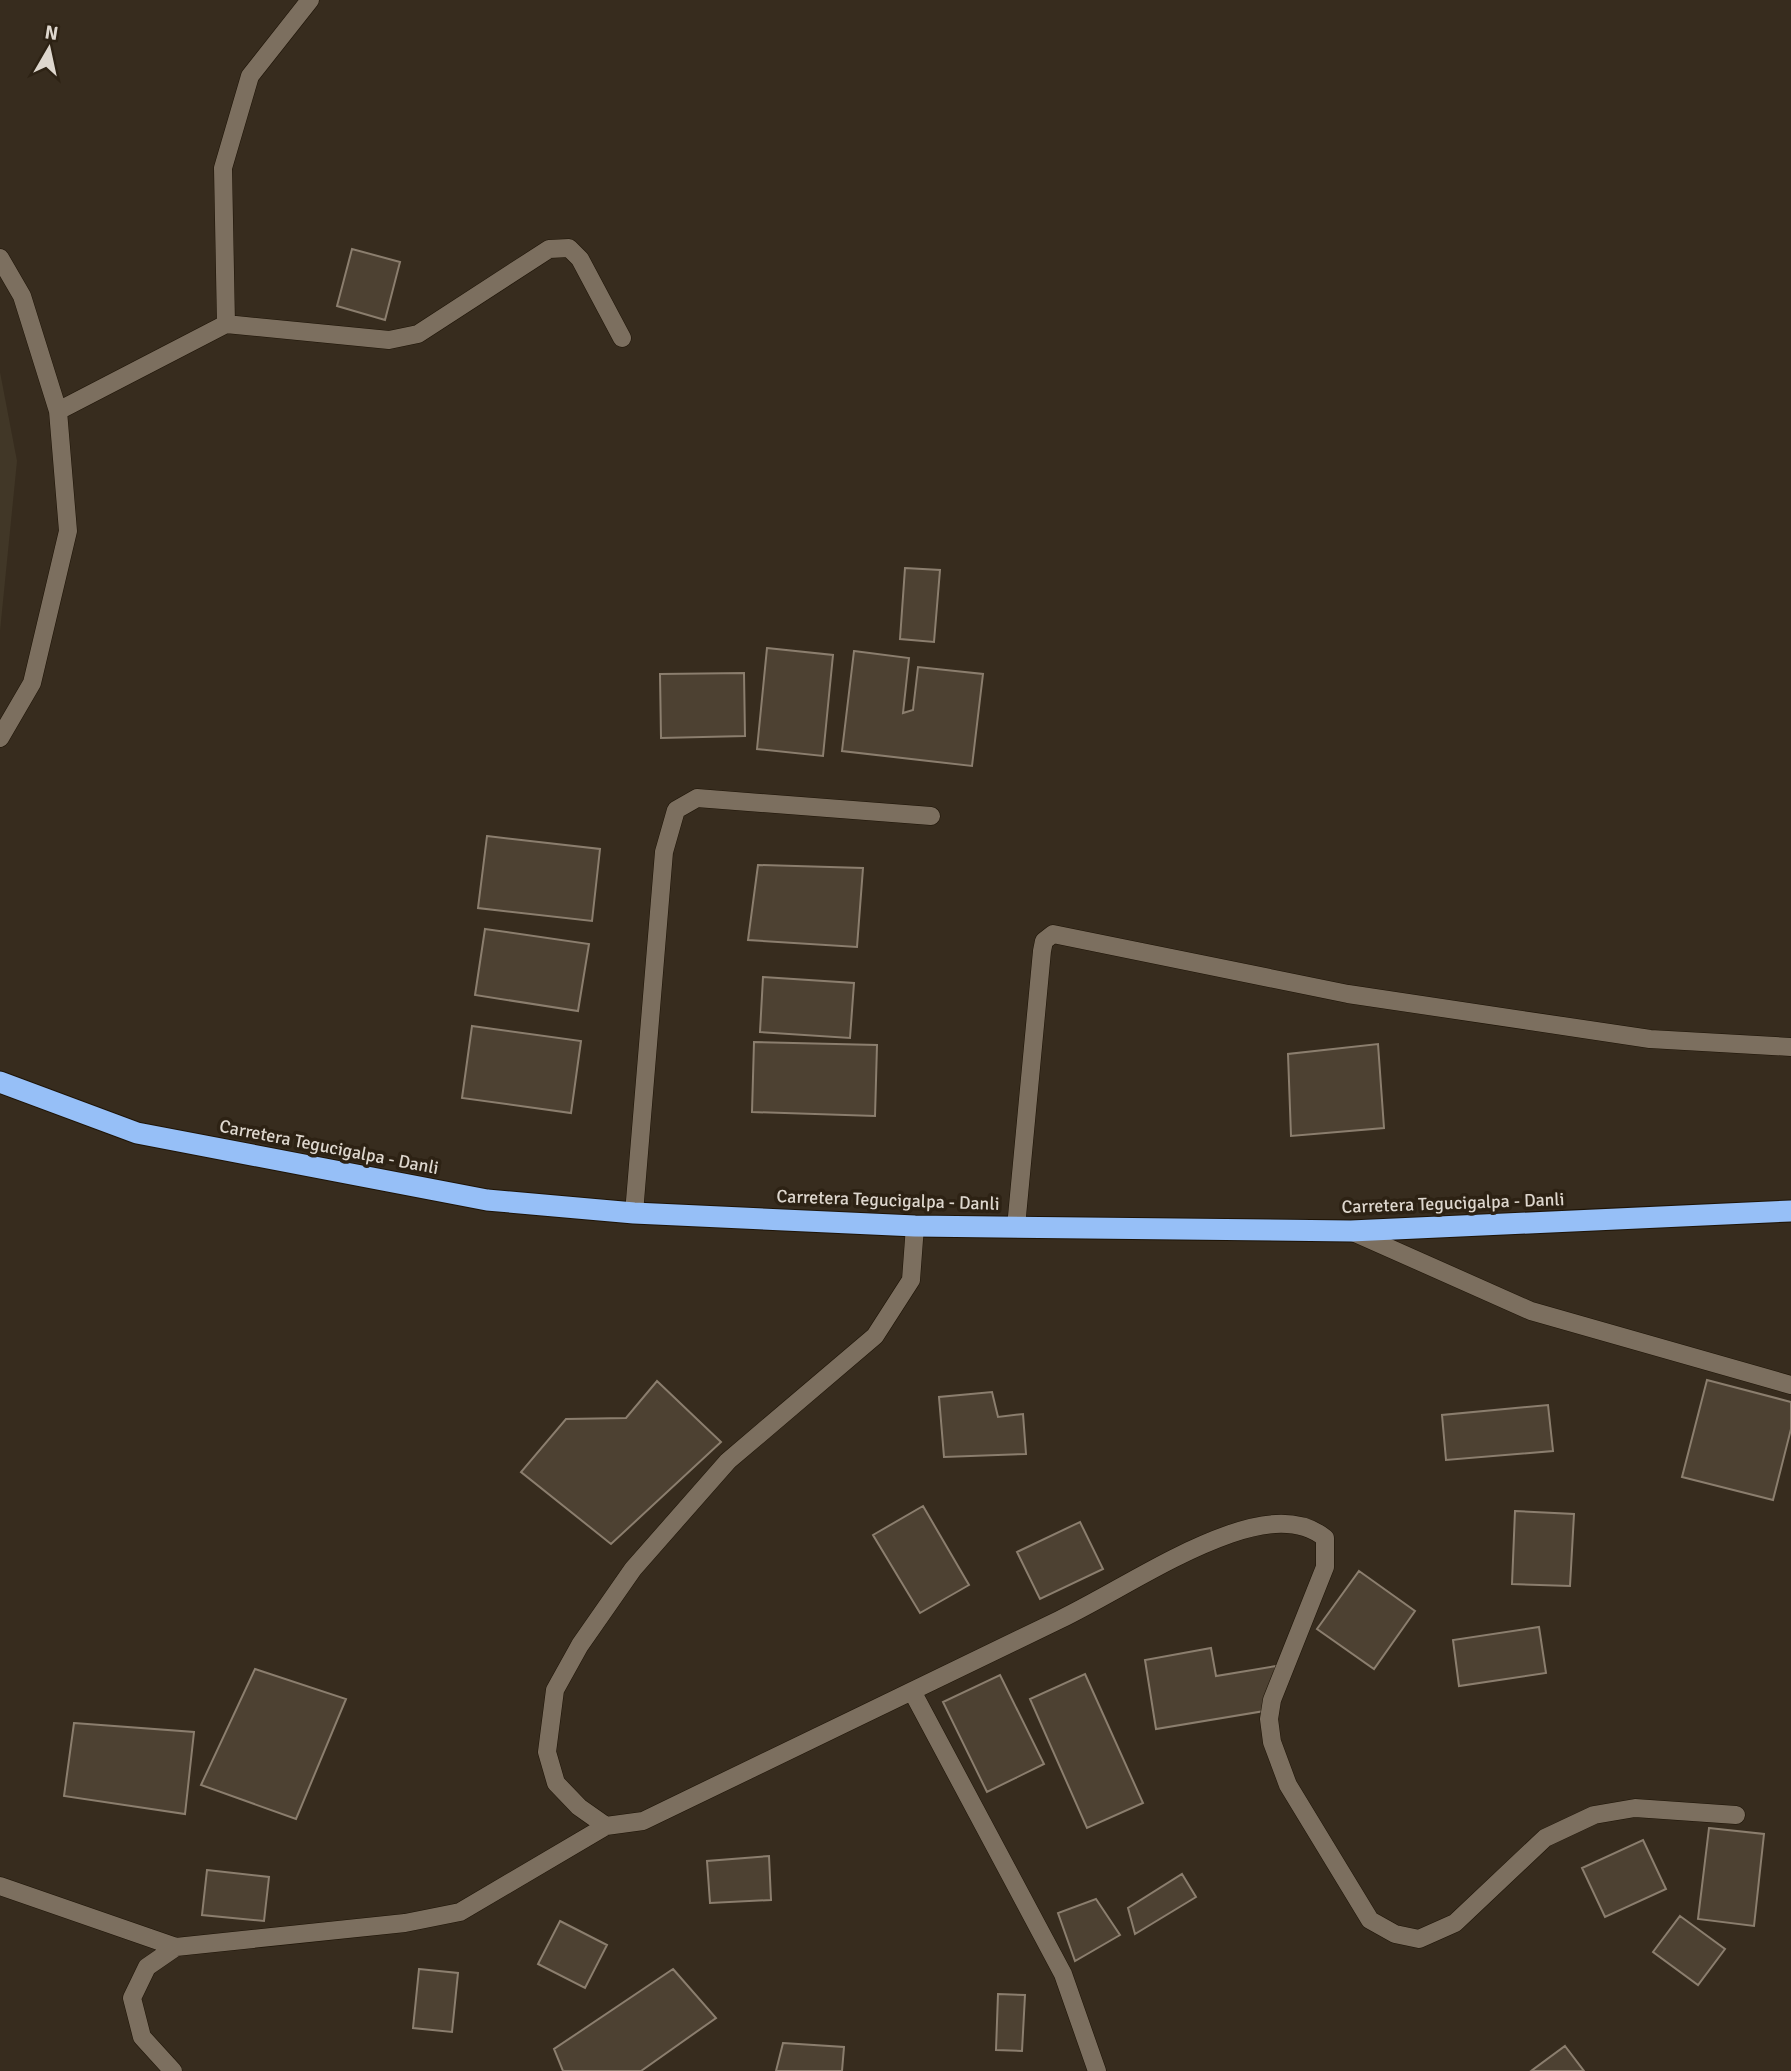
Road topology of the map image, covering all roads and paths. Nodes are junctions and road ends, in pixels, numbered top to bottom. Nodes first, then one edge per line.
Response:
1 (310, 0) edge
2 (0, 258) edge
3 (226, 324) junction
4 (622, 338) dead end
5 (58, 411) junction
6 (0, 738) edge
7 (931, 816) dead end
8 (1791, 1048) edge
9 (0, 1082) edge
10 (1791, 1211) edge
11 (634, 1213) junction
12 (915, 1226) junction
13 (1016, 1227) junction
14 (1351, 1231) junction
15 (1791, 1385) edge
16 (912, 1691) junction
17 (1736, 1815) dead end
18 (606, 1826) junction
19 (0, 1886) edge
20 (176, 1947) junction
21 (173, 2071) edge
22 (1097, 2071) edge

1 - 3 street
2 - 5 street
3 - 4 street
3 - 5 street
5 - 6 street
7 - 11 street
8 - 13 street
9 - 11 highway, Carretera Tegucigalpa - Danli
10 - 14 highway, Carretera Tegucigalpa - Danli
11 - 12 highway, Carretera Tegucigalpa - Danli
12 - 13 highway, Carretera Tegucigalpa - Danli
12 - 18 street
13 - 14 highway, Carretera Tegucigalpa - Danli
14 - 15 street
16 - 17 street
16 - 18 street
16 - 22 street
18 - 20 street
19 - 20 street
20 - 21 street

